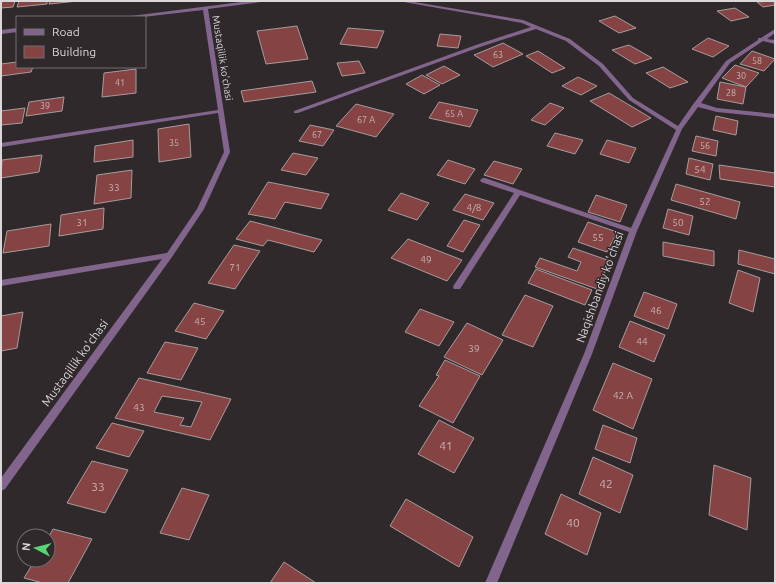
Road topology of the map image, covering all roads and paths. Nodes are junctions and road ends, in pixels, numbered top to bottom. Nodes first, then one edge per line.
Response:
1 (261, 1) edge
2 (400, 1) edge
3 (205, 8) junction
4 (139, 16) edge
5 (537, 27) junction
6 (16, 30) edge
7 (775, 31) edge
8 (1, 32) edge
9 (760, 39) junction
10 (775, 42) edge
11 (696, 104) junction
12 (221, 111) junction
13 (296, 112) dead end
14 (775, 116) edge
15 (679, 129) junction
16 (1, 145) edge
17 (483, 180) dead end
18 (518, 192) junction
19 (633, 231) junction
20 (169, 255) junction
21 (1, 283) edge
22 (457, 287) dead end
23 (1, 486) edge
24 (491, 583) edge

1 - 3 street, Mustaqillik ko'chasi
2 - 5 street
3 - 4 street, Mustaqillik ko'chasi
3 - 12 street, Mustaqillik ko'chasi
5 - 13 street
5 - 15 street
6 - 8 street
7 - 9 street, Naqishbandiy ko'chasi
9 - 10 street
9 - 11 street, Naqishbandiy ko'chasi
11 - 14 street
11 - 15 street, Naqishbandiy ko'chasi
12 - 16 street, Mustaqillik ko'chasi
12 - 20 street, Mustaqillik ko'chasi
15 - 19 street, Naqishbandiy ko'chasi
17 - 18 street
18 - 19 street
18 - 22 street
19 - 24 street, Naqishbandiy ko'chasi
20 - 21 street
20 - 23 street, Mustaqillik ko'chasi

